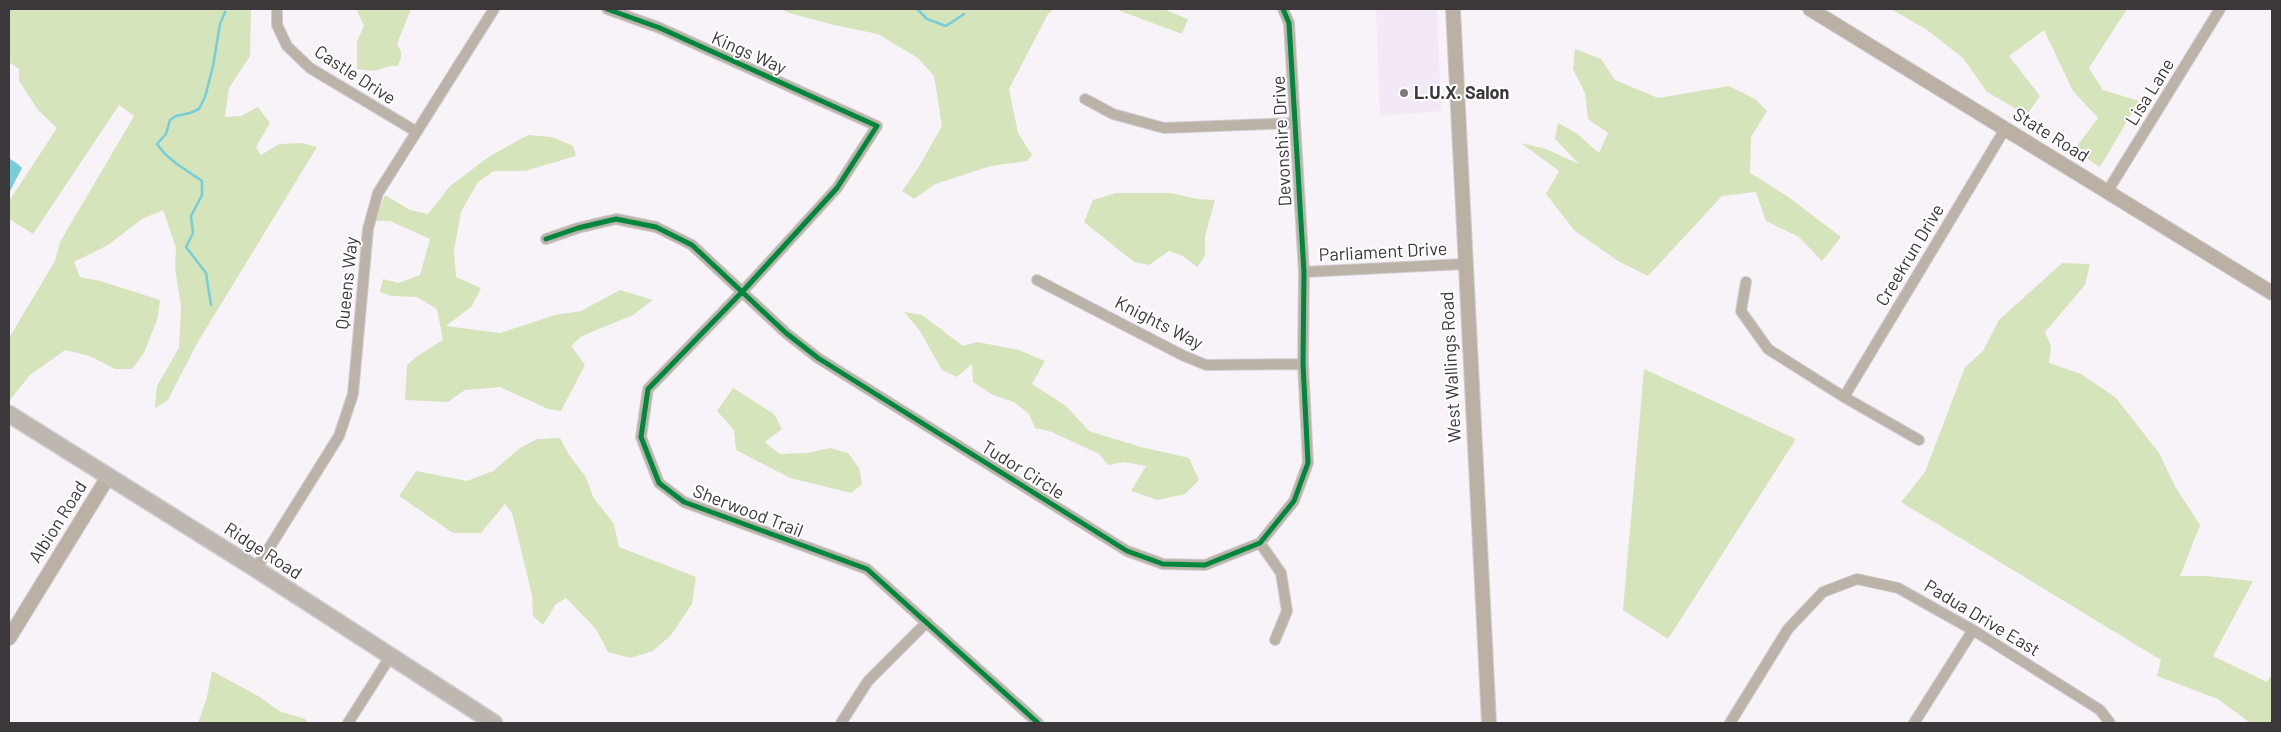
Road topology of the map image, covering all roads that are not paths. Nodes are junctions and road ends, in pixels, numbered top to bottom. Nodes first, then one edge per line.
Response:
1 (277, 9) edge
2 (494, 9) edge
3 (607, 9) edge
4 (1283, 9) edge
5 (1453, 9) edge
6 (1810, 9) edge
7 (2220, 9) edge
8 (1085, 99) dead end
9 (1295, 123) junction
10 (877, 126) joint
11 (2005, 129) junction
12 (417, 132) junction
13 (2107, 192) junction
14 (546, 239) dead end
15 (1464, 264) junction
16 (1304, 272) junction
17 (1038, 280) dead end
18 (1746, 282) dead end
19 (742, 291) junction
20 (2272, 293) edge
21 (1303, 364) junction
22 (1844, 397) junction
23 (9, 414) edge
24 (1919, 440) dead end
25 (108, 477) junction
26 (1260, 543) junction
27 (256, 569) junction
28 (927, 622) junction
29 (1973, 630) junction
30 (9, 638) edge
31 (1275, 640) dead end
32 (390, 657) junction
33 (348, 723) edge
34 (494, 723) edge
35 (841, 723) edge
36 (1038, 723) edge
37 (1489, 723) edge
38 (1730, 723) edge
39 (1914, 723) edge
40 (2110, 723) edge

1 - 12 street, Castle Drive
2 - 12 street, Queens Way
3 - 10 street, Kings Way
4 - 9 street, Devonshire Drive
5 - 15 street, West Wallings Road
6 - 11 street, State Road
7 - 13 street, Lisa Lane
8 - 9 street
9 - 16 street, Devonshire Drive
10 - 19 street, Sherwood Trail
11 - 13 street, State Road
11 - 22 street, Creekrun Drive
12 - 27 street, Queens Way
13 - 20 street, State Road
14 - 19 street, Tudor Circle
15 - 16 street, Parliament Drive
15 - 37 street, West Wallings Road
16 - 21 street, Tudor Circle
17 - 21 street, Knights Way
18 - 22 street
19 - 26 street, Tudor Circle
19 - 28 street, Sherwood Trail
21 - 26 street, Tudor Circle
22 - 24 street
23 - 25 main road, Ridge Road
25 - 27 main road, Ridge Road
25 - 30 street, Albion Road
26 - 31 street
27 - 32 main road, Ridge Road
28 - 35 street
28 - 36 street, Sherwood Trail
29 - 38 street, Padua Drive East
29 - 39 street
29 - 40 street, Padua Drive East
32 - 33 street
32 - 34 main road, Ridge Road

